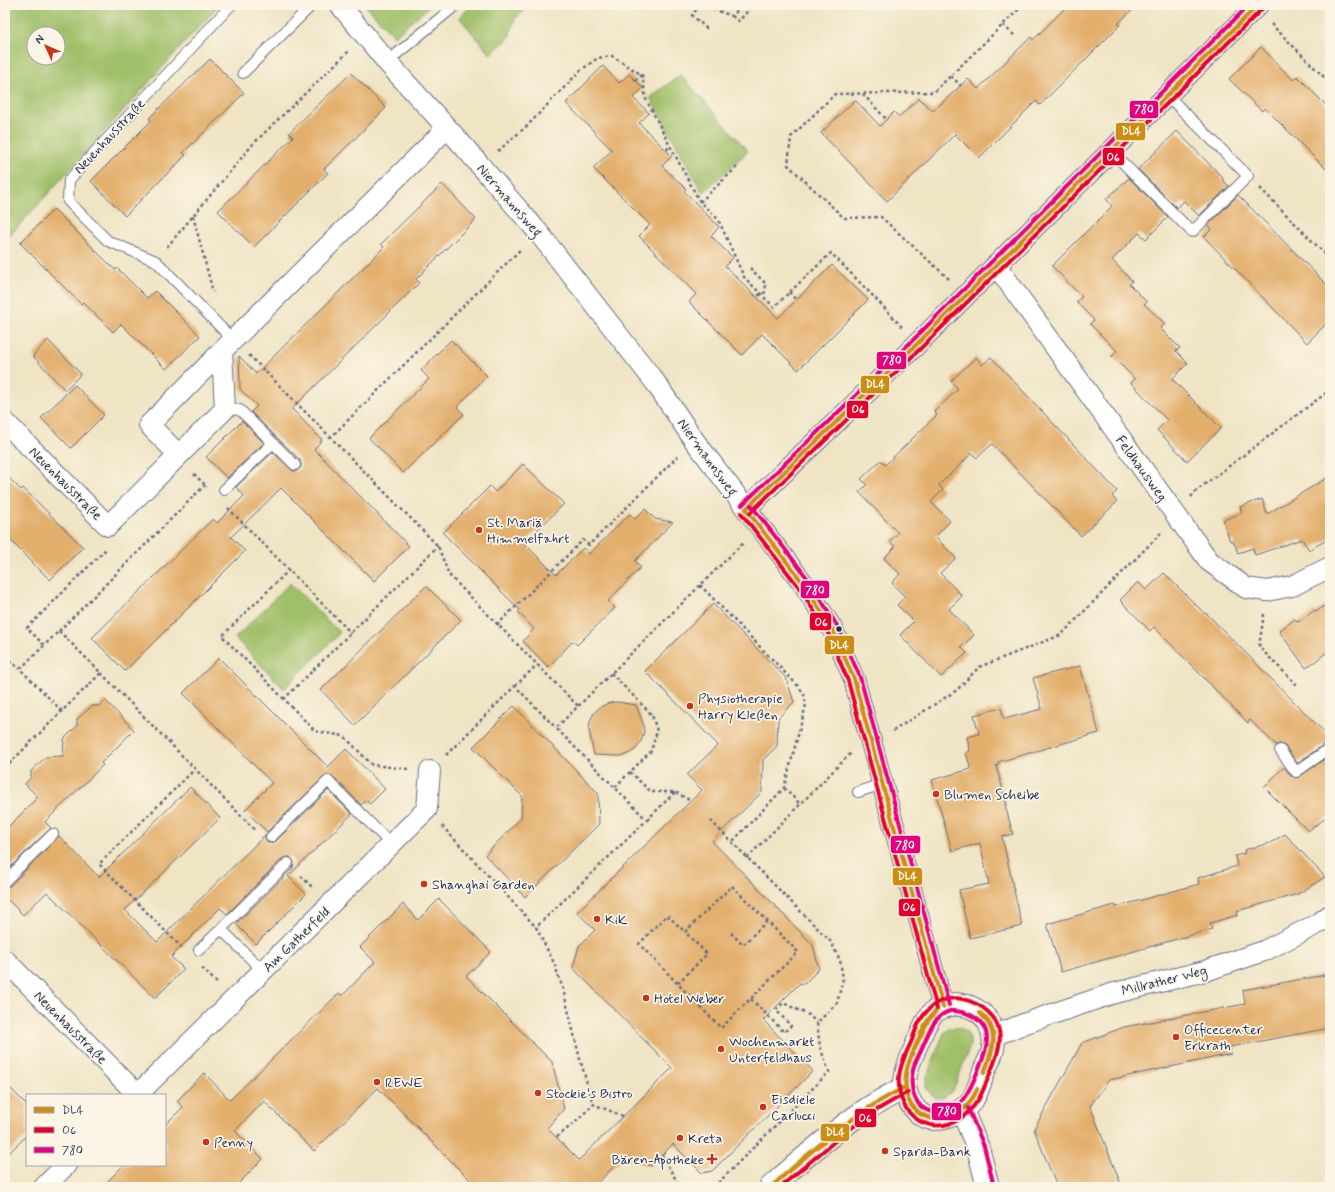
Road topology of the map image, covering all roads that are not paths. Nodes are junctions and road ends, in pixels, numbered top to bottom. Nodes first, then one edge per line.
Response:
1 (231, 5) edge
2 (312, 5) edge
3 (340, 5) edge
4 (456, 5) edge
5 (1257, 6) edge
6 (387, 62) junction
7 (243, 73) dead end
8 (1167, 94) junction
9 (447, 128) junction
10 (1111, 151) junction
11 (996, 265) junction
12 (228, 346) junction
13 (225, 409) junction
14 (5, 422) edge
15 (273, 443) junction
16 (178, 456) junction
17 (295, 465) dead end
18 (224, 490) dead end
19 (746, 509) junction
20 (1330, 567) edge
21 (1330, 748) edge
22 (1280, 750) dead end
23 (430, 771) road end
24 (882, 784) junction
25 (858, 792) dead end
26 (53, 834) dead end
27 (271, 837) dead end
28 (391, 844) junction
29 (288, 863) road end
30 (5, 881) edge
31 (1330, 916) edge
32 (221, 929) junction
33 (199, 950) dead end
34 (5, 960) edge
35 (263, 971) junction
36 (943, 1007) junction
37 (994, 1034) junction
38 (905, 1087) junction
39 (136, 1094) edge
40 (138, 1094) edge
41 (962, 1110) junction
42 (65, 1166) edge
43 (44, 1187) edge
44 (771, 1187) edge
45 (988, 1187) edge

1 - 12 lane, Neuenhausstraße
2 - 7 lane
3 - 6 street, Niermannsweg
4 - 6 lane
5 - 8 street
6 - 9 street, Niermannsweg
8 - 10 street
8 - 10 lane
9 - 12 street
9 - 19 street, Niermannsweg
10 - 11 street
11 - 19 street
11 - 20 street, Feldhausweg
12 - 13 street
12 - 16 street
13 - 15 lane
13 - 16 street, Neuenhausstraße
14 - 16 street, Neuenhausstraße
15 - 17 lane
15 - 18 lane
19 - 24 street, Niermannsweg
21 - 22 lane
23 - 28 street, Am Gatherfeld
24 - 25 lane
24 - 36 street, Niermannsweg
26 - 30 lane
27 - 28 lane
28 - 35 street, Am Gatherfeld
29 - 32 lane
31 - 37 street, Millrather Weg
32 - 33 lane
32 - 35 lane
34 - 39 street, Neuenhausstraße
35 - 40 street, Am Gatherfeld
36 - 37 street
36 - 38 street
37 - 41 street
38 - 41 street
38 - 44 street
41 - 45 street
42 - 43 street

